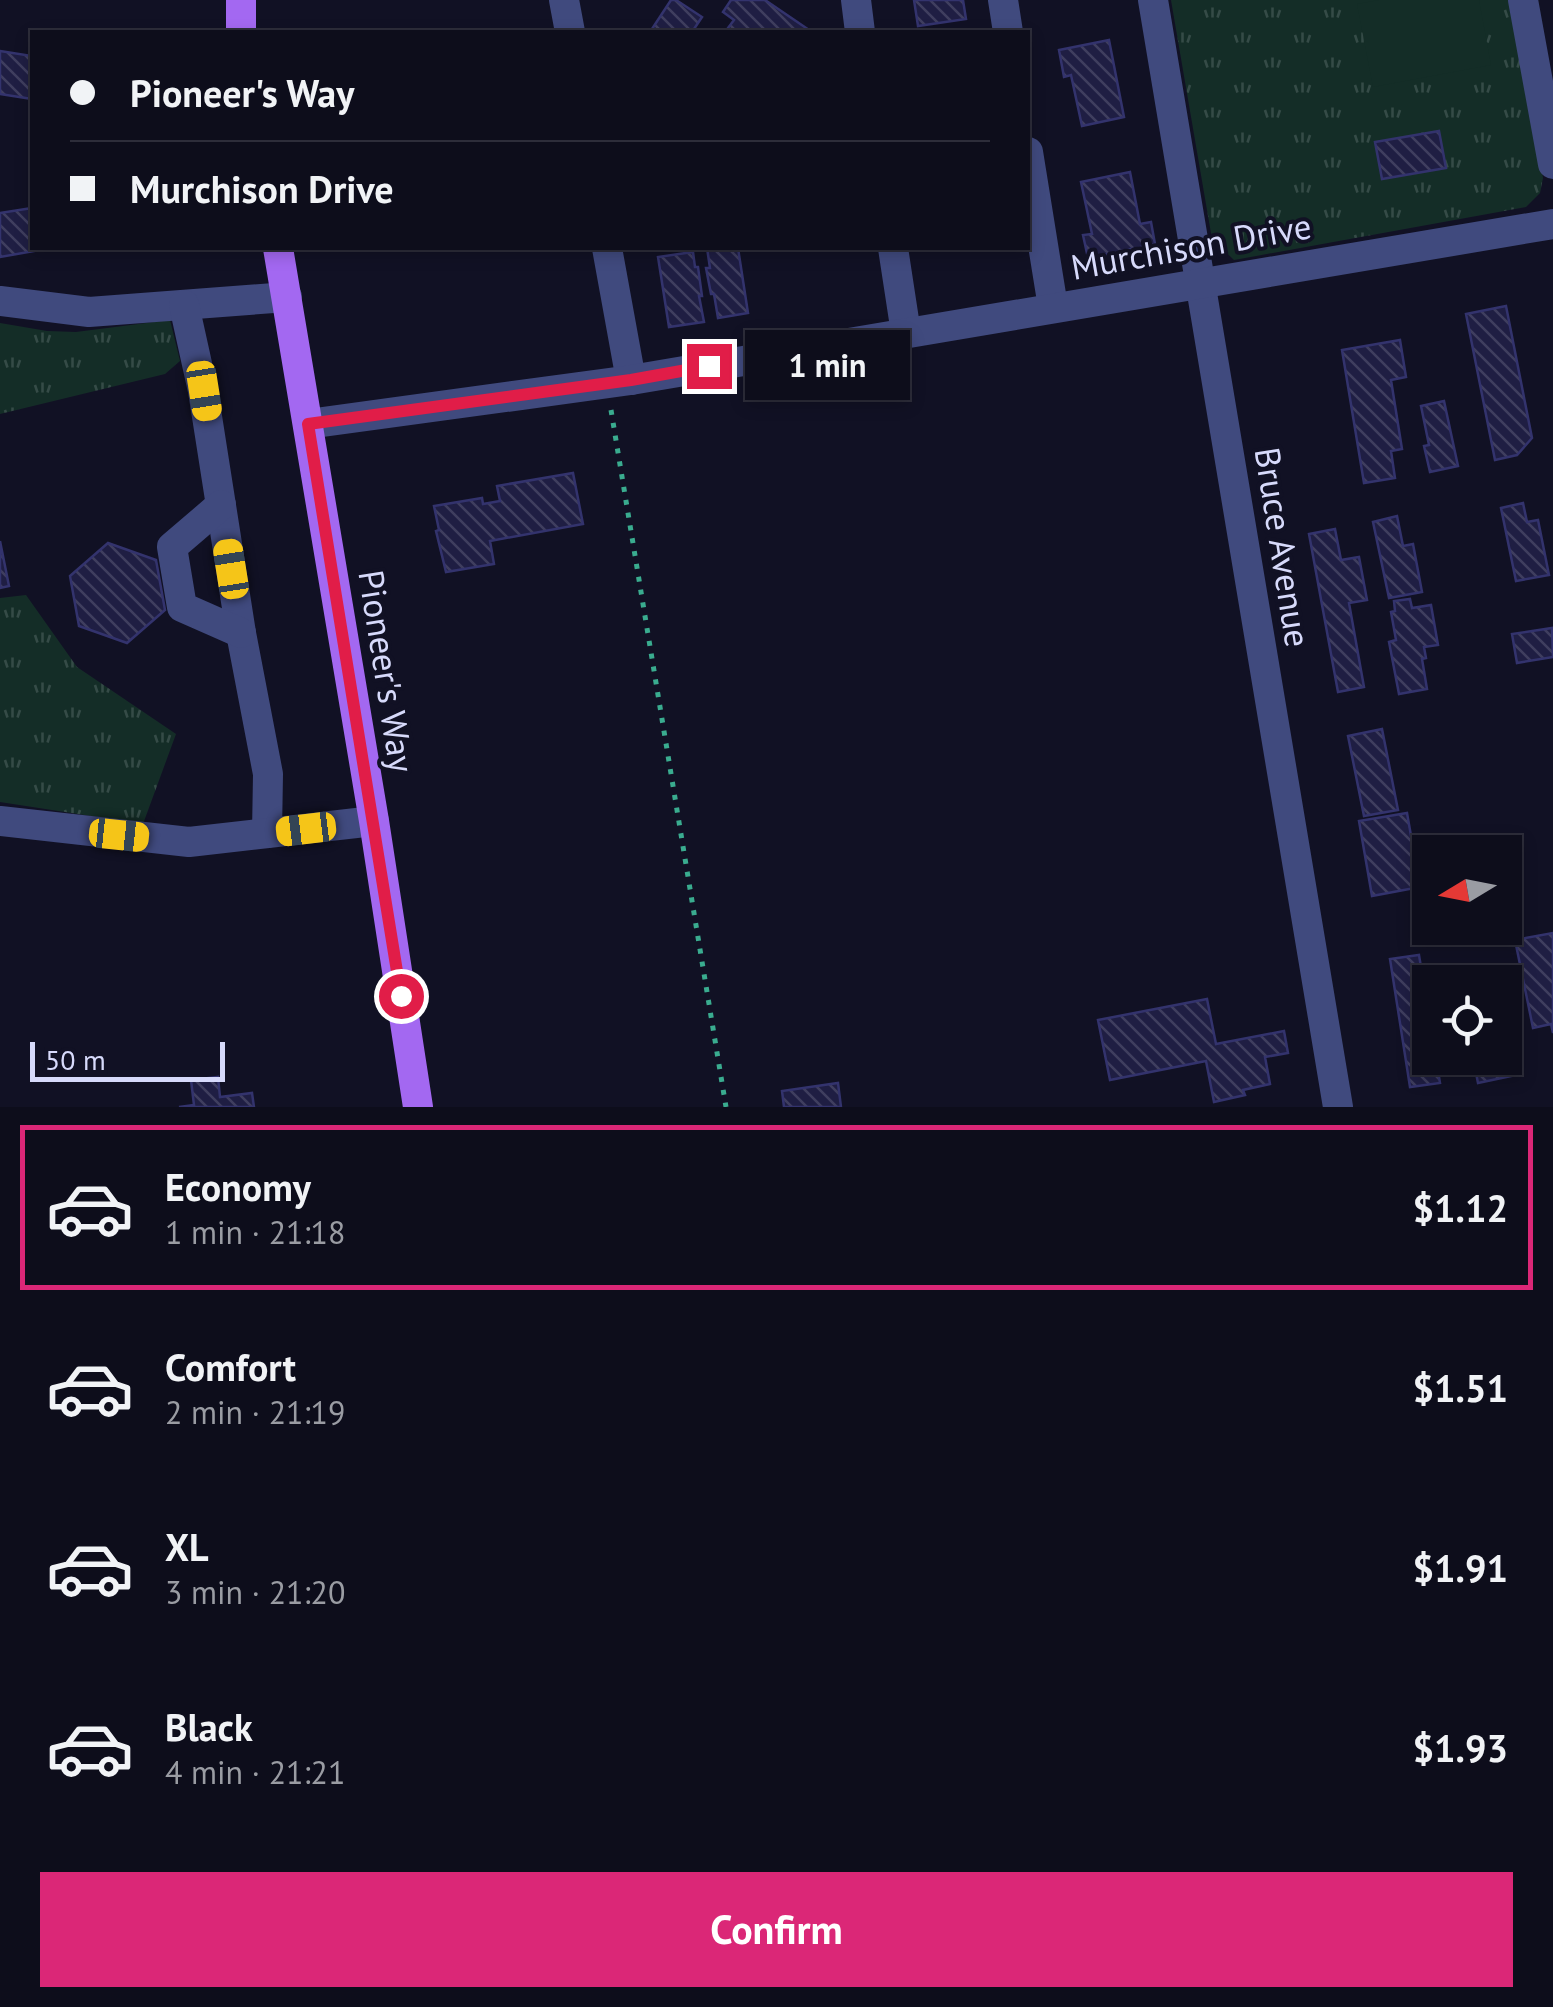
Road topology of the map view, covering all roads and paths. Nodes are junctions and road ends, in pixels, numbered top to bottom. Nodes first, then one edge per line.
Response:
1 (242, 0) edge
2 (564, 0) edge
3 (856, 0) edge
4 (1003, 0) edge
5 (1152, 0) edge
6 (1524, 0) edge
7 (242, 30) edge
8 (570, 30) edge
9 (860, 30) edge
10 (1008, 30) edge
11 (1030, 164) edge
12 (1553, 164) edge
13 (1553, 224) edge
14 (278, 250) edge
15 (607, 250) edge
16 (893, 250) edge
17 (1201, 282) junction
18 (287, 297) junction
19 (0, 301) edge
20 (184, 306) junction
21 (1053, 308) junction
22 (906, 332) junction
23 (618, 382) junction
24 (308, 424) junction
25 (221, 505) junction
26 (241, 633) junction
27 (0, 821) edge
28 (374, 821) junction
29 (266, 833) junction
30 (418, 1107) edge
31 (726, 1107) edge
32 (1338, 1107) edge

1 - 7 main road
2 - 8 street
3 - 9 street
4 - 10 street
5 - 17 street, Bruce Avenue
6 - 12 street
11 - 21 street
13 - 17 street, Murchison Drive
14 - 18 main road, Pioneer's Way
15 - 23 street
16 - 22 street
17 - 21 street, Murchison Drive
17 - 32 street, Bruce Avenue
18 - 20 street
18 - 24 main road, Pioneer's Way
19 - 20 street
20 - 25 street
21 - 22 street, Murchison Drive
22 - 23 street, Murchison Drive
23 - 24 street, Murchison Drive
23 - 31 path
24 - 28 main road, Pioneer's Way
25 - 26 street
25 - 26 street
26 - 29 street
27 - 29 street
28 - 29 street
28 - 30 main road, Pioneer's Way

